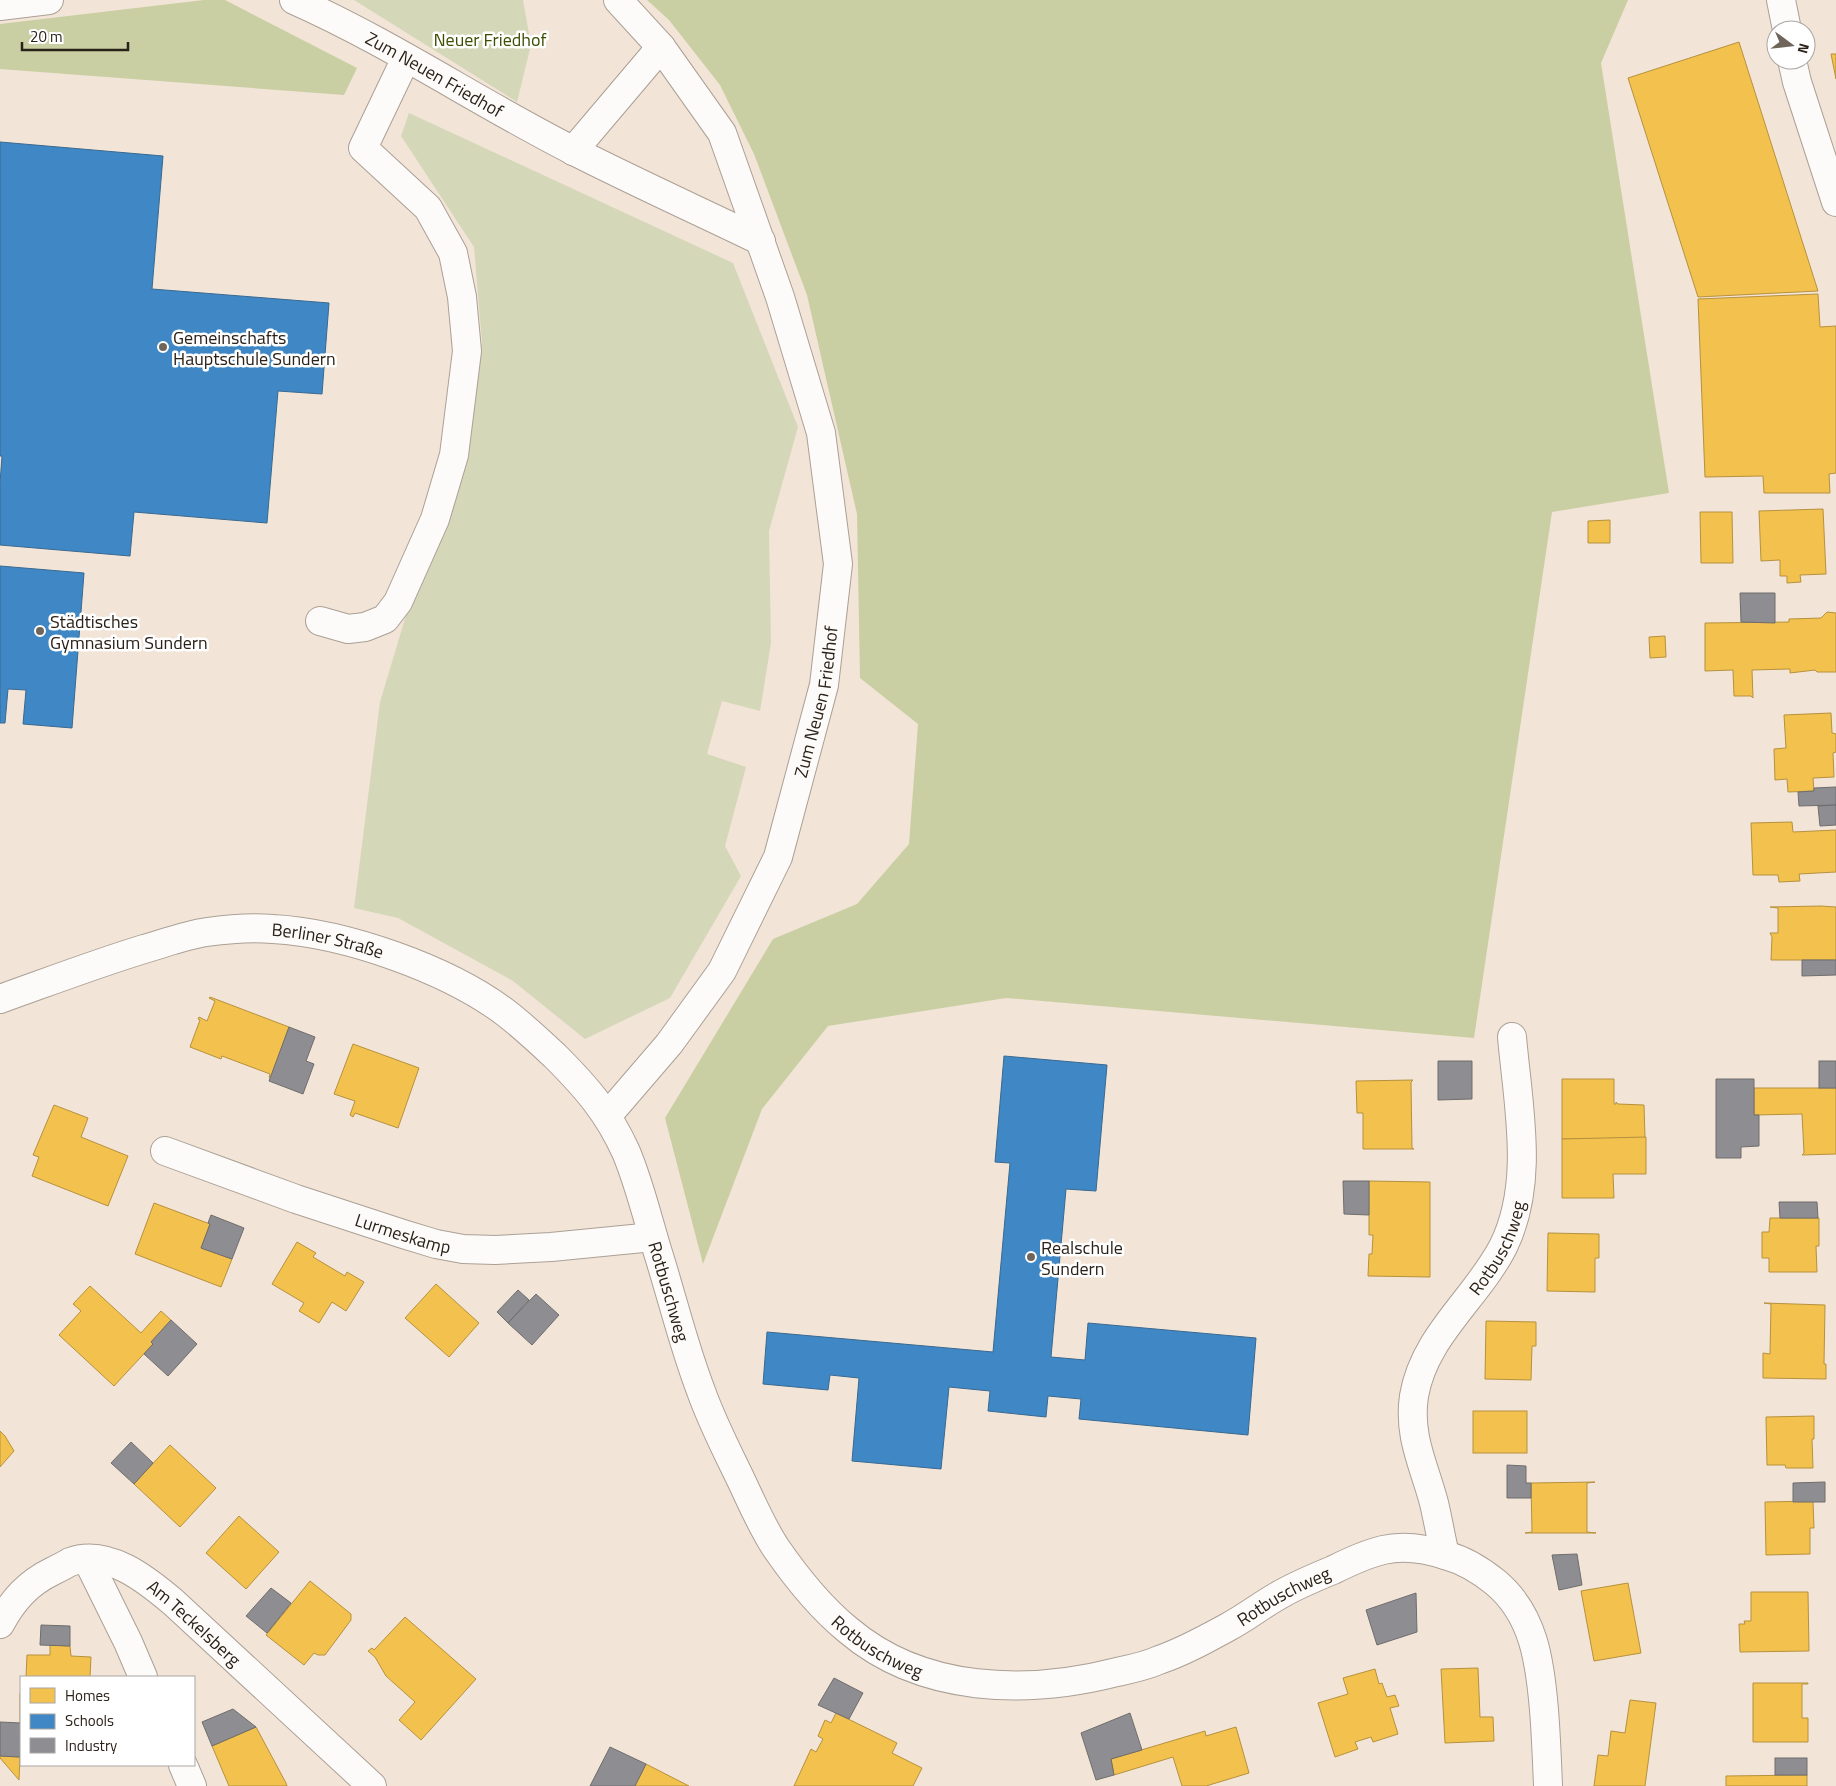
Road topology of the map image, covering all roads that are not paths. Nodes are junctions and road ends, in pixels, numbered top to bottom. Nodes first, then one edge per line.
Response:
1 (49, 0) edge
2 (294, 0) edge
3 (618, 0) edge
4 (1781, 0) edge
5 (0, 6) edge
6 (1785, 20) edge
7 (661, 47) junction
8 (406, 58) junction
9 (1794, 70) edge
10 (573, 151) junction
11 (1836, 202) edge
12 (761, 241) junction
13 (320, 620) dead end
14 (0, 999) edge
15 (1512, 1037) dead end
16 (608, 1115) junction
17 (165, 1151) dead end
18 (653, 1236) junction
19 (1445, 1555) junction
20 (88, 1559) junction
21 (0, 1624) edge
22 (142, 1676) edge
23 (183, 1766) edge
24 (192, 1786) edge
25 (372, 1786) edge
26 (1548, 1786) edge

1 - 5 street
2 - 8 street, Zum Neuen Friedhof
3 - 7 street, Zum Neuen Friedhof
4 - 6 street
7 - 10 street
7 - 12 street, Zum Neuen Friedhof
8 - 10 street, Zum Neuen Friedhof
8 - 13 street
9 - 11 street
10 - 12 street, Zum Neuen Friedhof
12 - 16 street, Zum Neuen Friedhof
14 - 16 street, Berliner Straße
15 - 19 street, Rotbuschweg
16 - 18 street, Rotbuschweg
17 - 18 street, Lurmeskamp
18 - 19 street, Rotbuschweg
19 - 26 street, Rotbuschweg
20 - 21 street, Am Teckelsberg
20 - 22 street
20 - 25 street, Am Teckelsberg
23 - 24 street

